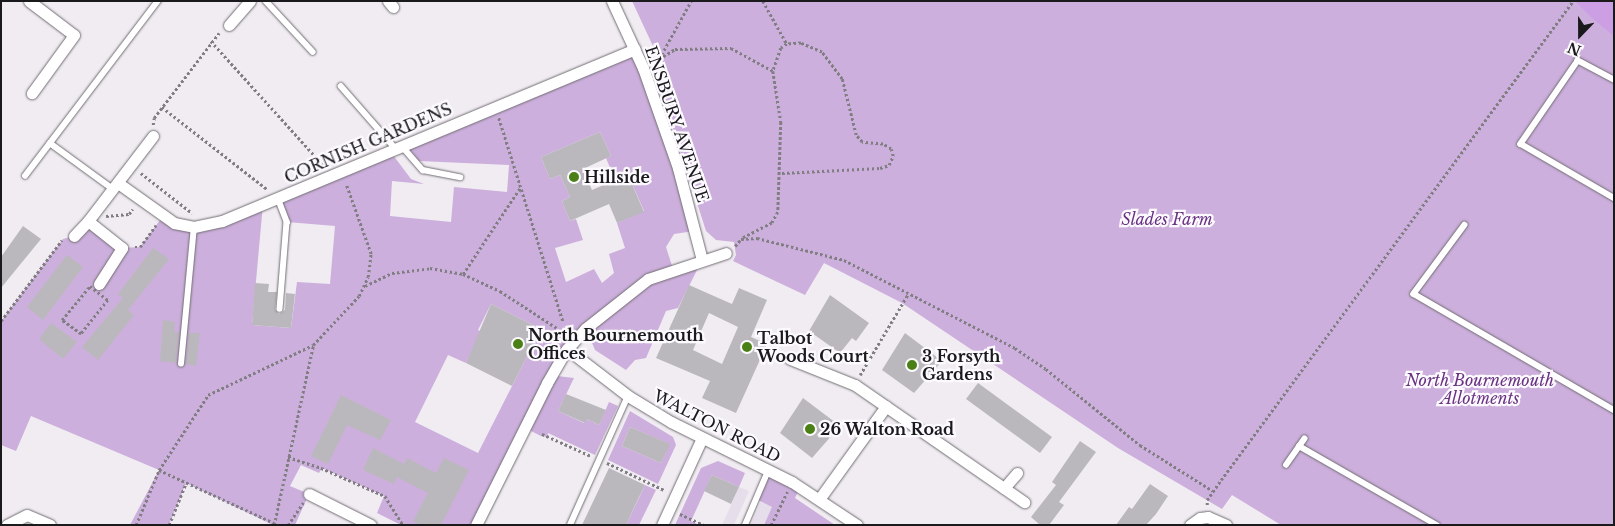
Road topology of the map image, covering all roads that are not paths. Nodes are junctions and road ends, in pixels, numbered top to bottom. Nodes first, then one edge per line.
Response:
1 (29, 1) edge
2 (158, 1) edge
3 (250, 1) edge
4 (266, 1) edge
5 (612, 1) edge
6 (229, 25) road end
7 (635, 49) junction
8 (312, 52) dead end
9 (1614, 80) edge
10 (341, 86) dead end
11 (32, 93) dead end
12 (153, 136) road end
13 (50, 143) junction
14 (399, 147) junction
15 (25, 176) dead end
16 (460, 177) dead end
17 (115, 186) junction
18 (278, 198) junction
19 (1614, 198) edge
20 (88, 221) junction
21 (1465, 225) dead end
22 (194, 227) junction
23 (74, 236) road end
24 (726, 253) road end
25 (702, 260) junction
26 (99, 284) dead end
27 (280, 308) dead end
28 (567, 349) junction
29 (790, 359) dead end
30 (181, 364) dead end
31 (628, 396) junction
32 (886, 406) junction
33 (1614, 410) edge
34 (702, 438) junction
35 (1304, 439) dead end
36 (1299, 446) junction
37 (1286, 465) dead end
38 (768, 471) junction
39 (1017, 473) dead end
40 (1004, 488) junction
41 (309, 494) road end
42 (820, 498) junction
43 (1024, 502) dead end
44 (4, 524) edge
45 (50, 525) edge
46 (370, 525) edge
47 (476, 525) edge
48 (570, 525) edge
49 (662, 525) edge
50 (745, 525) edge
51 (857, 525) edge
52 (1190, 525) edge
53 (1226, 525) edge
54 (1437, 525) edge

1 - 11 street
2 - 13 lane
3 - 6 street
4 - 8 lane
5 - 7 street, ENSBURY AVENUE
7 - 14 street, CORNISH GARDENS
7 - 25 street, ENSBURY AVENUE
9 - 19 lane
10 - 14 lane
12 - 17 street
13 - 15 lane
13 - 17 lane
14 - 16 lane
14 - 18 street, CORNISH GARDENS
17 - 20 street
17 - 22 street, CORNISH GARDENS
18 - 22 street, CORNISH GARDENS
18 - 27 lane
20 - 23 street
20 - 26 street
21 - 33 lane
22 - 30 lane
24 - 25 street
25 - 28 street
28 - 31 street, WALTON ROAD
28 - 47 street
29 - 32 street
31 - 34 street, WALTON ROAD
31 - 48 lane
32 - 40 street
32 - 42 street
34 - 38 street, WALTON ROAD
34 - 49 street
35 - 36 lane
36 - 37 lane
36 - 54 lane
38 - 42 street, WALTON ROAD
38 - 50 lane
39 - 40 street
40 - 43 street
41 - 46 street
42 - 51 street, WALTON ROAD
44 - 45 street
52 - 53 street

